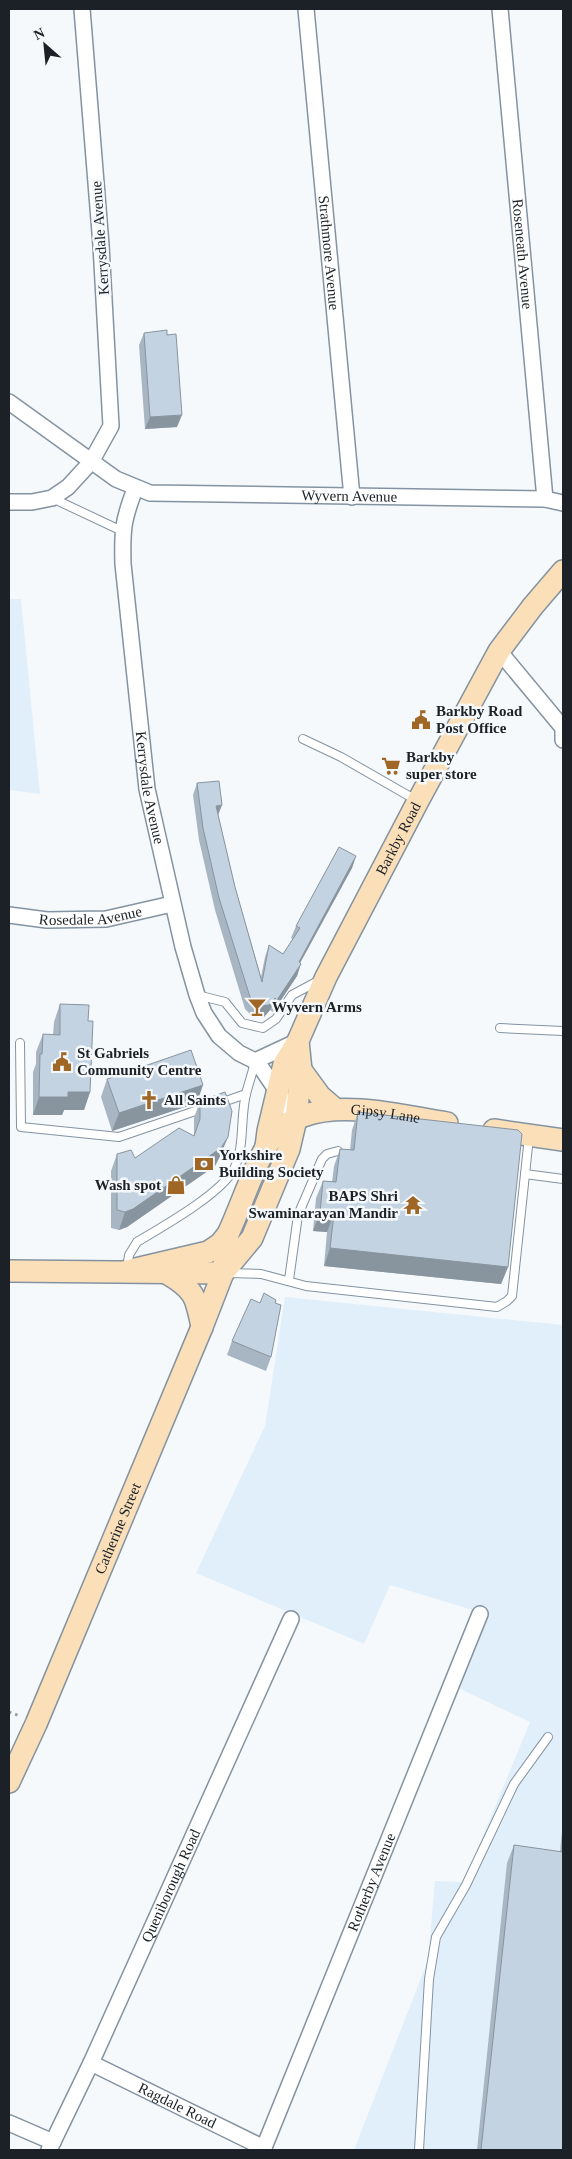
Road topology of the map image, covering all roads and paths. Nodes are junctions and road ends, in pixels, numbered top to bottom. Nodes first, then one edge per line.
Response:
1 (82, 9) edge
2 (306, 9) edge
3 (500, 9) edge
4 (9, 402) edge
5 (91, 462) junction
6 (135, 489) junction
7 (352, 496) junction
8 (52, 498) junction
9 (545, 499) junction
10 (9, 502) edge
11 (562, 506) edge
12 (122, 531) junction
13 (563, 571) edge
14 (499, 651) junction
15 (303, 739) dead end
16 (563, 740) edge
17 (418, 801) junction
18 (172, 904) junction
19 (9, 915) edge
20 (326, 977) junction
21 (197, 995) junction
22 (500, 1028) dead end
23 (563, 1031) edge
24 (298, 1041) junction
25 (20, 1043) dead end
26 (255, 1061) junction
27 (301, 1070) junction
28 (277, 1089) junction
29 (246, 1094) junction
30 (335, 1109) junction
31 (296, 1119) junction
32 (529, 1135) junction
33 (563, 1140) edge
34 (266, 1147) junction
35 (338, 1151) edge
36 (525, 1174) junction
37 (563, 1179) edge
38 (228, 1234) junction
39 (9, 1271) edge
40 (127, 1271) junction
41 (223, 1273) junction
42 (168, 1274) junction
43 (289, 1280) junction
44 (202, 1327) junction
45 (480, 1614) dead end
46 (292, 1619) dead end
47 (548, 1738) dead end
48 (9, 1782) edge
49 (91, 2063) junction
50 (9, 2123) edge
51 (51, 2146) edge
52 (263, 2149) edge
53 (419, 2150) edge

1 - 5 street, Kerrysdale Avenue
2 - 7 street, Strathmore Avenue
3 - 9 street, Roseneath Avenue
4 - 5 street, Wyvern Avenue
5 - 6 street, Wyvern Avenue
5 - 8 street
6 - 7 street, Wyvern Avenue
6 - 12 street, Kerrysdale Avenue
7 - 9 street, Wyvern Avenue
8 - 10 street
8 - 12 lane
9 - 11 street, Wyvern Avenue
12 - 18 street, Kerrysdale Avenue
13 - 14 street, Barkby Road
14 - 16 street
14 - 17 street, Barkby Road
15 - 17 lane
17 - 20 street, Barkby Road
18 - 19 street, Rosedale Avenue
18 - 21 street, Kerrysdale Avenue
20 - 21 lane
20 - 24 street, Barkby Road
21 - 26 street, Kerrysdale Avenue
22 - 23 lane
24 - 26 street
24 - 27 street, Barkby Road
24 - 28 street
25 - 29 lane
26 - 28 street, Kerrysdale Avenue
26 - 29 lane
27 - 30 street
27 - 31 street, Barkby Road
28 - 31 street, Kerrysdale Avenue
28 - 34 street
29 - 40 lane
30 - 31 street, Gipsy Lane
30 - 32 street, Gipsy Lane
31 - 34 street, Gipsy Lane
31 - 41 street
32 - 33 street, Gipsy Lane
32 - 36 lane
34 - 38 street, Gipsy Lane
35 - 43 lane
36 - 37 lane
36 - 43 lane
38 - 40 street, Gipsy Lane
38 - 41 street
39 - 40 street, Gipsy Lane
40 - 42 street, Gipsy Lane
41 - 42 street, Gipsy Lane
41 - 43 lane
41 - 44 street, Catherine Street
42 - 44 street
44 - 48 street, Catherine Street
45 - 52 street, Rotherby Avenue
46 - 49 street, Queniborough Road
47 - 53 lane
49 - 51 street, Queniborough Road
49 - 52 street, Ragdale Road
50 - 51 street

